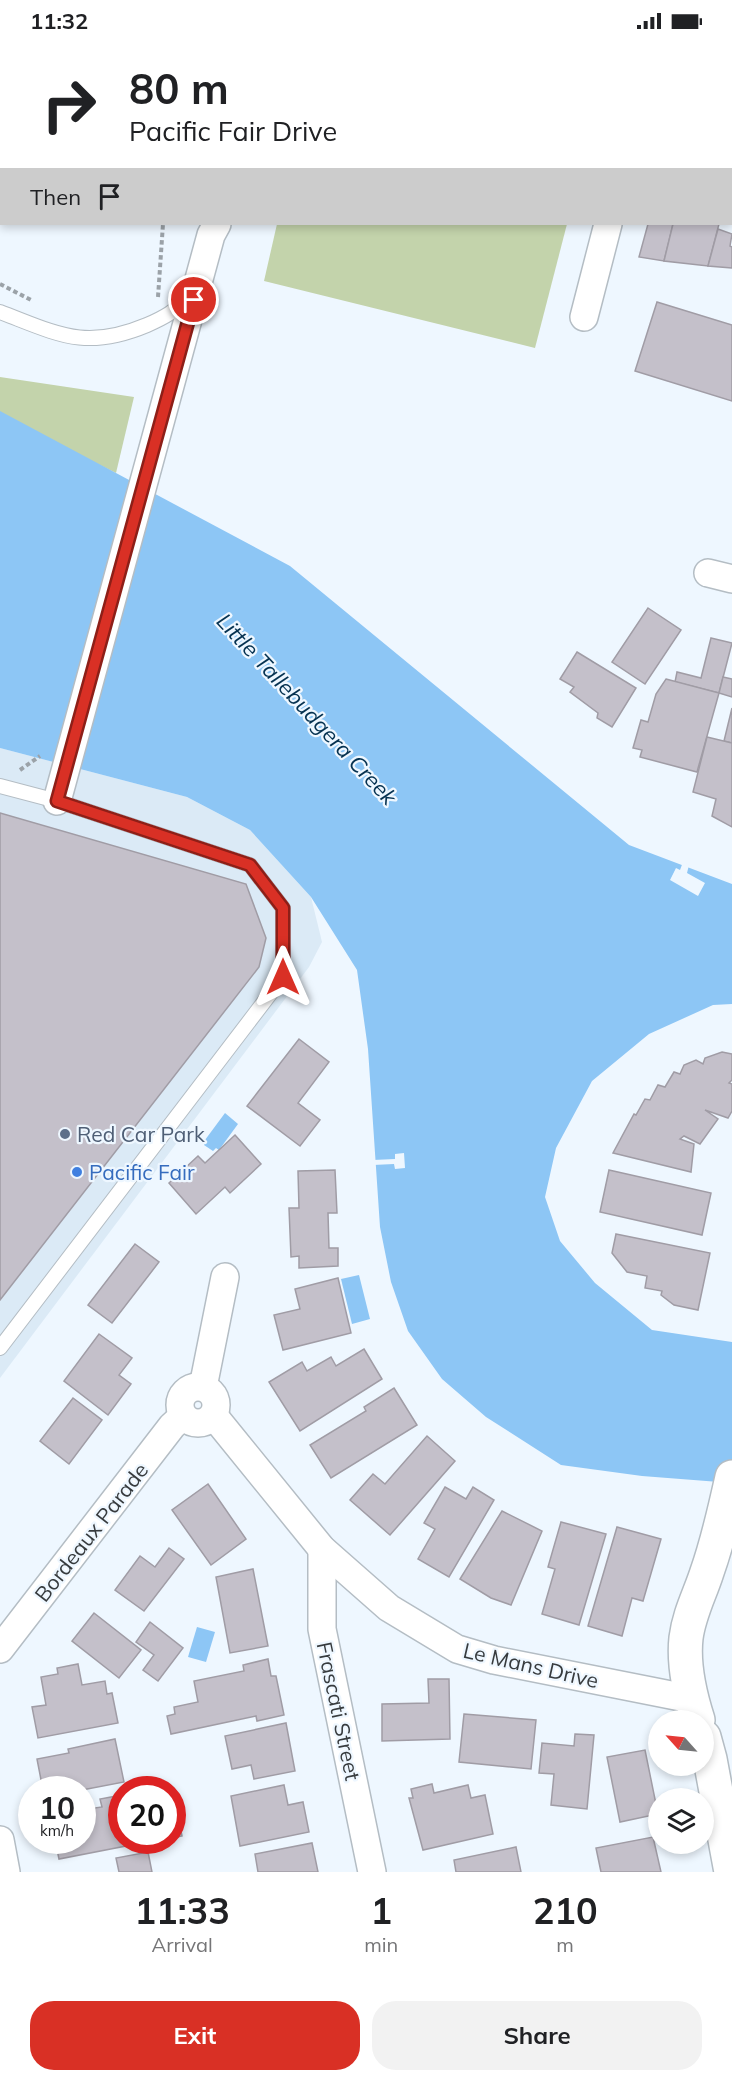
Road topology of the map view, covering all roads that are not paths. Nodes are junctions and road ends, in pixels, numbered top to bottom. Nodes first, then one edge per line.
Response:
1 (608, 225) edge
2 (213, 227) edge
3 (199, 280) junction
4 (0, 312) edge
5 (584, 317) dead end
6 (0, 786) edge
7 (57, 801) junction
8 (225, 1277) dead end
9 (0, 1348) edge
10 (203, 1387) junction
11 (183, 1416) junction
12 (213, 1416) junction
13 (732, 1477) edge
14 (322, 1549) junction
15 (0, 1649) edge
16 (695, 1710) edge
17 (714, 1776) edge
18 (728, 1836) edge
19 (0, 1840) edge
20 (6, 1872) edge
21 (372, 1872) edge
22 (731, 1872) edge

1 - 5 street
2 - 3 street
3 - 4 lane
3 - 7 street
6 - 7 lane
7 - 9 lane
8 - 10 street
10 - 11 street
10 - 12 street
11 - 12 street
11 - 15 street, Bordeaux Parade
12 - 14 street, Le Mans Drive
13 - 16 street
14 - 16 street, Le Mans Drive
14 - 21 street, Frascati Street
17 - 18 street
18 - 22 street
19 - 20 street

